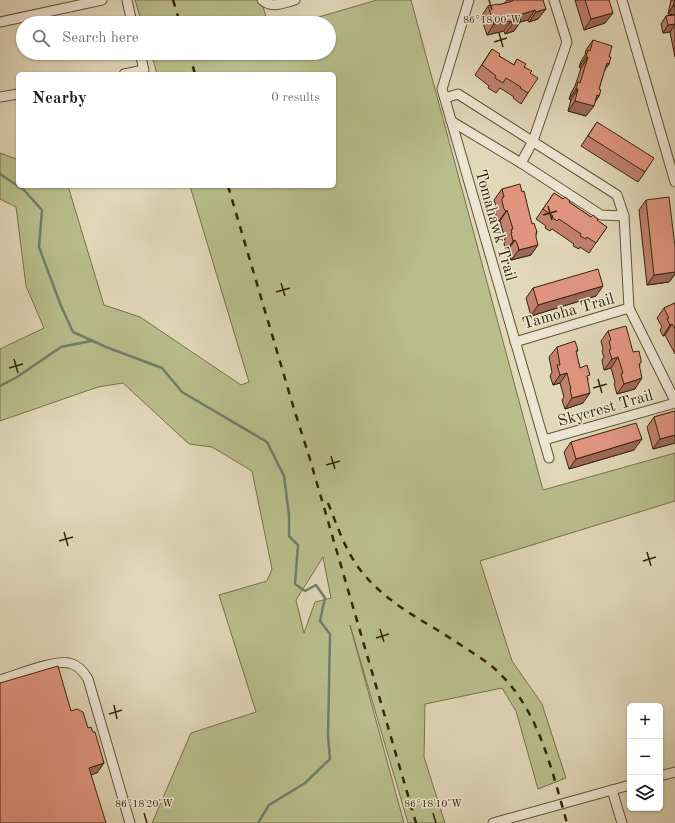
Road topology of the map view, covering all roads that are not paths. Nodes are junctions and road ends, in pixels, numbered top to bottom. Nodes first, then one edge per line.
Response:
1 (102, 0) edge
2 (127, 0) edge
3 (262, 0) edge
4 (295, 0) edge
5 (469, 0) edge
6 (554, 0) edge
7 (622, 0) edge
8 (28, 16) edge
9 (130, 16) edge
10 (16, 19) edge
11 (0, 22) edge
12 (142, 60) edge
13 (134, 72) edge
14 (16, 94) edge
15 (0, 97) edge
16 (444, 98) junction
17 (451, 121) junction
18 (533, 141) junction
19 (521, 163) junction
20 (675, 182) edge
21 (624, 216) junction
22 (629, 308) junction
23 (515, 342) junction
24 (675, 402) edge
25 (544, 440) junction
26 (549, 458) dead end
27 (0, 680) edge
28 (675, 772) edge
29 (663, 775) edge
30 (627, 786) edge
31 (612, 790) junction
32 (130, 823) edge
33 (494, 823) edge
34 (622, 823) edge

1 - 8 street
2 - 9 street
3 - 4 street
5 - 16 street, Tomahawk Trail
6 - 18 street
7 - 20 street
10 - 11 street
12 - 13 street
14 - 15 street
16 - 17 street, Tomahawk Trail
16 - 18 street
17 - 19 street
17 - 23 street, Tomahawk Trail
18 - 19 street
18 - 21 street
19 - 21 street
21 - 22 street
22 - 23 street, Tamoha Trail
22 - 24 street
23 - 25 street, Tomahawk Trail
24 - 25 street, Skycrest Trail
25 - 26 street, Tomahawk Trail
27 - 32 street
28 - 29 street
30 - 31 street
31 - 33 street
31 - 34 street

